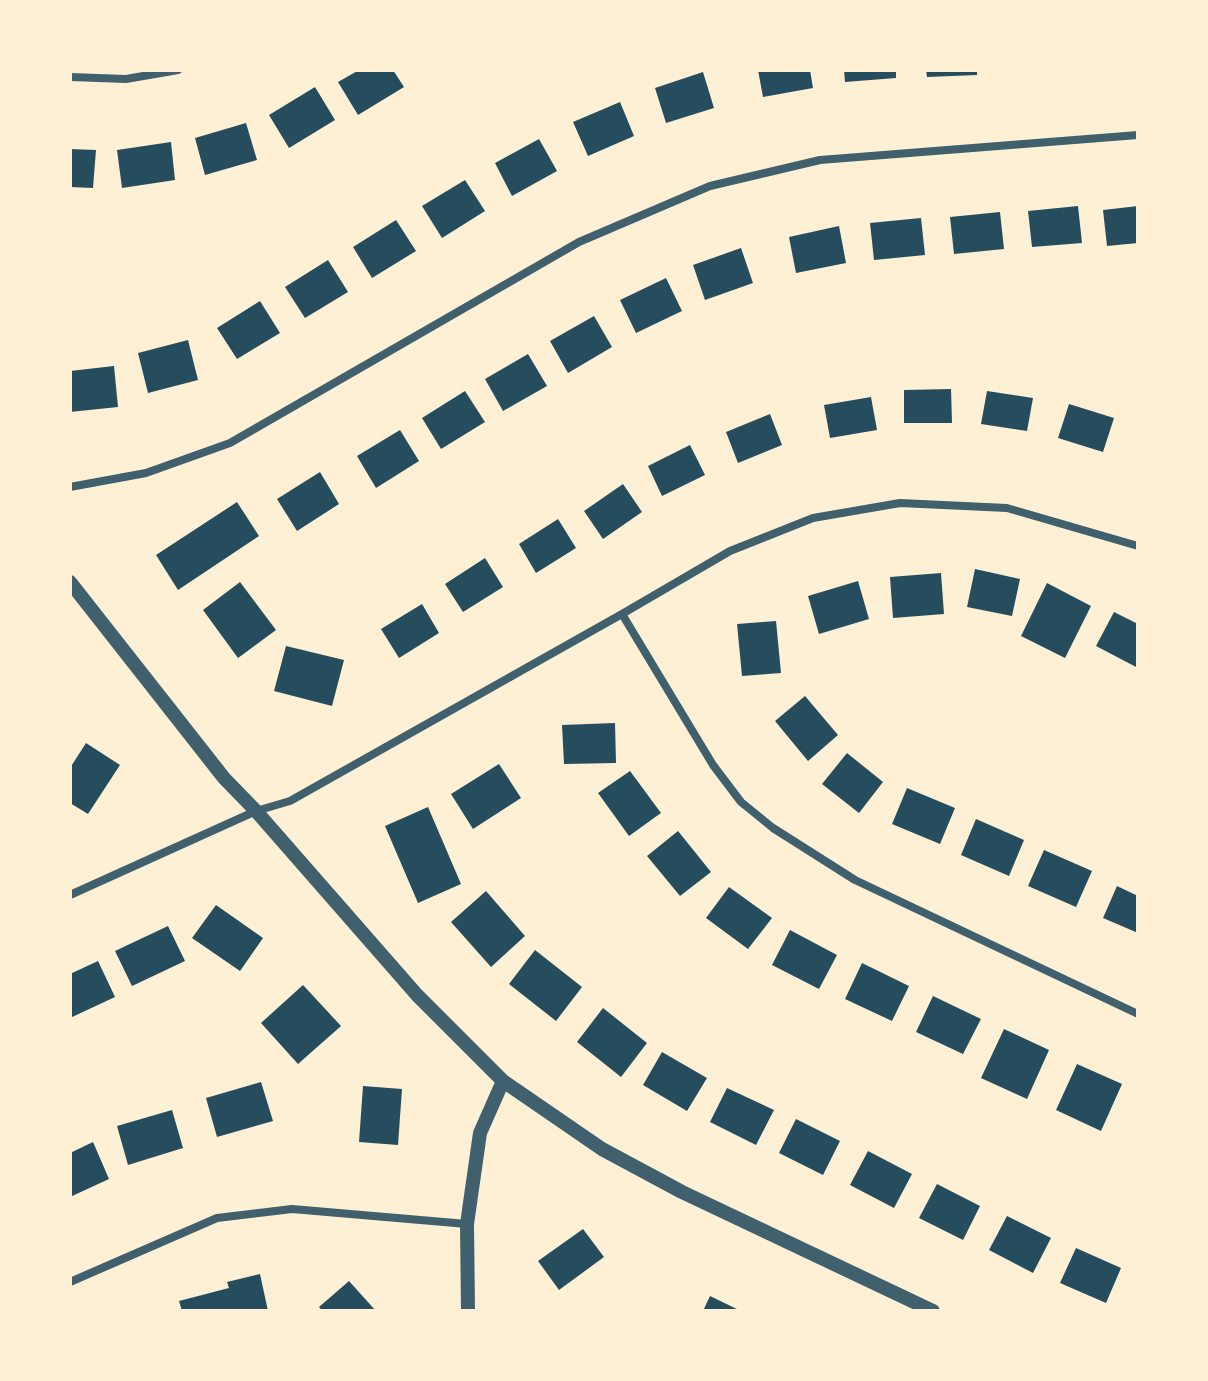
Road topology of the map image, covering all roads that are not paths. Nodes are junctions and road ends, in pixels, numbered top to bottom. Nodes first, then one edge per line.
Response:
1 (178, 70) edge
2 (70, 77) edge
3 (1138, 135) edge
4 (70, 487) edge
5 (1138, 546) edge
6 (70, 582) edge
7 (622, 614) junction
8 (256, 811) junction
9 (70, 895) edge
10 (1138, 1014) edge
11 (503, 1081) junction
12 (467, 1224) junction
13 (70, 1282) edge
14 (468, 1311) edge
15 (933, 1311) edge

1 - 2 street
3 - 4 street
5 - 7 street
6 - 8 street
7 - 8 street
7 - 10 street
8 - 9 street
8 - 11 street
11 - 12 street
11 - 15 street
12 - 13 street
12 - 14 street

